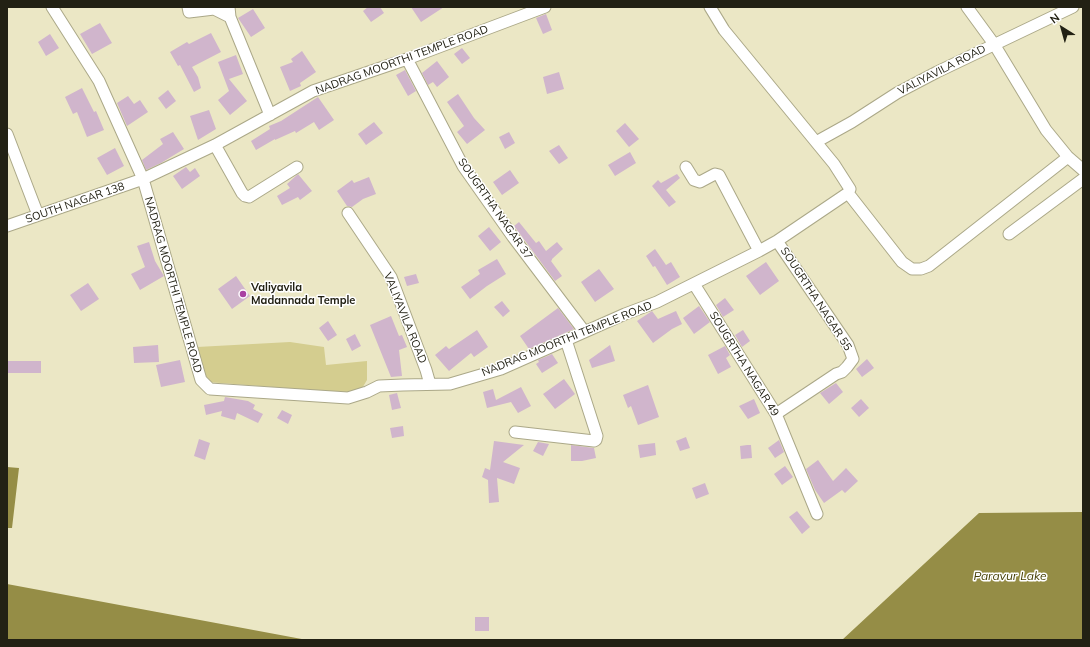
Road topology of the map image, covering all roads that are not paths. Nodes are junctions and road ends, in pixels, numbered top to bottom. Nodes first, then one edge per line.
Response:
1 (52, 7) edge
2 (188, 7) edge
3 (545, 7) edge
4 (710, 7) edge
5 (967, 7) edge
6 (1073, 7) edge
7 (229, 12) edge
8 (994, 44) junction
9 (407, 59) junction
10 (270, 115) junction
11 (7, 134) edge
12 (816, 142) junction
13 (215, 145) junction
14 (1068, 157) junction
15 (297, 167) dead end
16 (686, 167) dead end
17 (1083, 170) edge
18 (143, 179) junction
19 (1083, 179) edge
20 (848, 193) junction
21 (348, 213) dead end
22 (38, 215) junction
23 (7, 226) edge
24 (1009, 234) dead end
25 (777, 241) junction
26 (759, 251) junction
27 (694, 284) junction
28 (584, 331) junction
29 (566, 340) junction
30 (430, 384) junction
31 (776, 414) junction
32 (515, 432) dead end
33 (817, 514) dead end

1 - 18 street
2 - 7 street
3 - 9 street, NADRAG MOORTHI TEMPLE ROAD
4 - 12 street
5 - 8 street
6 - 8 street, VALIYAVILA ROAD
7 - 10 street
8 - 12 street, VALIYAVILA ROAD
8 - 14 street
9 - 10 street, NADRAG MOORTHI TEMPLE ROAD
9 - 28 street, SOUGRTHA NAGAR 37
10 - 13 street, NADRAG MOORTHI TEMPLE ROAD
11 - 22 street
12 - 20 street
13 - 15 street
13 - 18 street, NADRAG MOORTHI TEMPLE ROAD
14 - 17 street
14 - 20 street
16 - 26 street
18 - 22 street, SOUTH NAGAR 138
18 - 30 street, NADRAG MOORTHI TEMPLE ROAD
19 - 24 street
20 - 25 street, NADRAG MOORTHI TEMPLE ROAD
21 - 30 street, VALIYAVILA ROAD
22 - 23 street, SOUTH NAGAR 138
25 - 26 street, NADRAG MOORTHI TEMPLE ROAD
25 - 31 street, SOUGRTHA NAGAR 55
26 - 27 street, NADRAG MOORTHI TEMPLE ROAD
27 - 28 street, NADRAG MOORTHI TEMPLE ROAD
27 - 31 street, SOUGRTHA NAGAR 49
28 - 29 street, NADRAG MOORTHI TEMPLE ROAD
29 - 30 street, NADRAG MOORTHI TEMPLE ROAD
29 - 32 street
31 - 33 street, SOUGRTHA NAGAR 49

